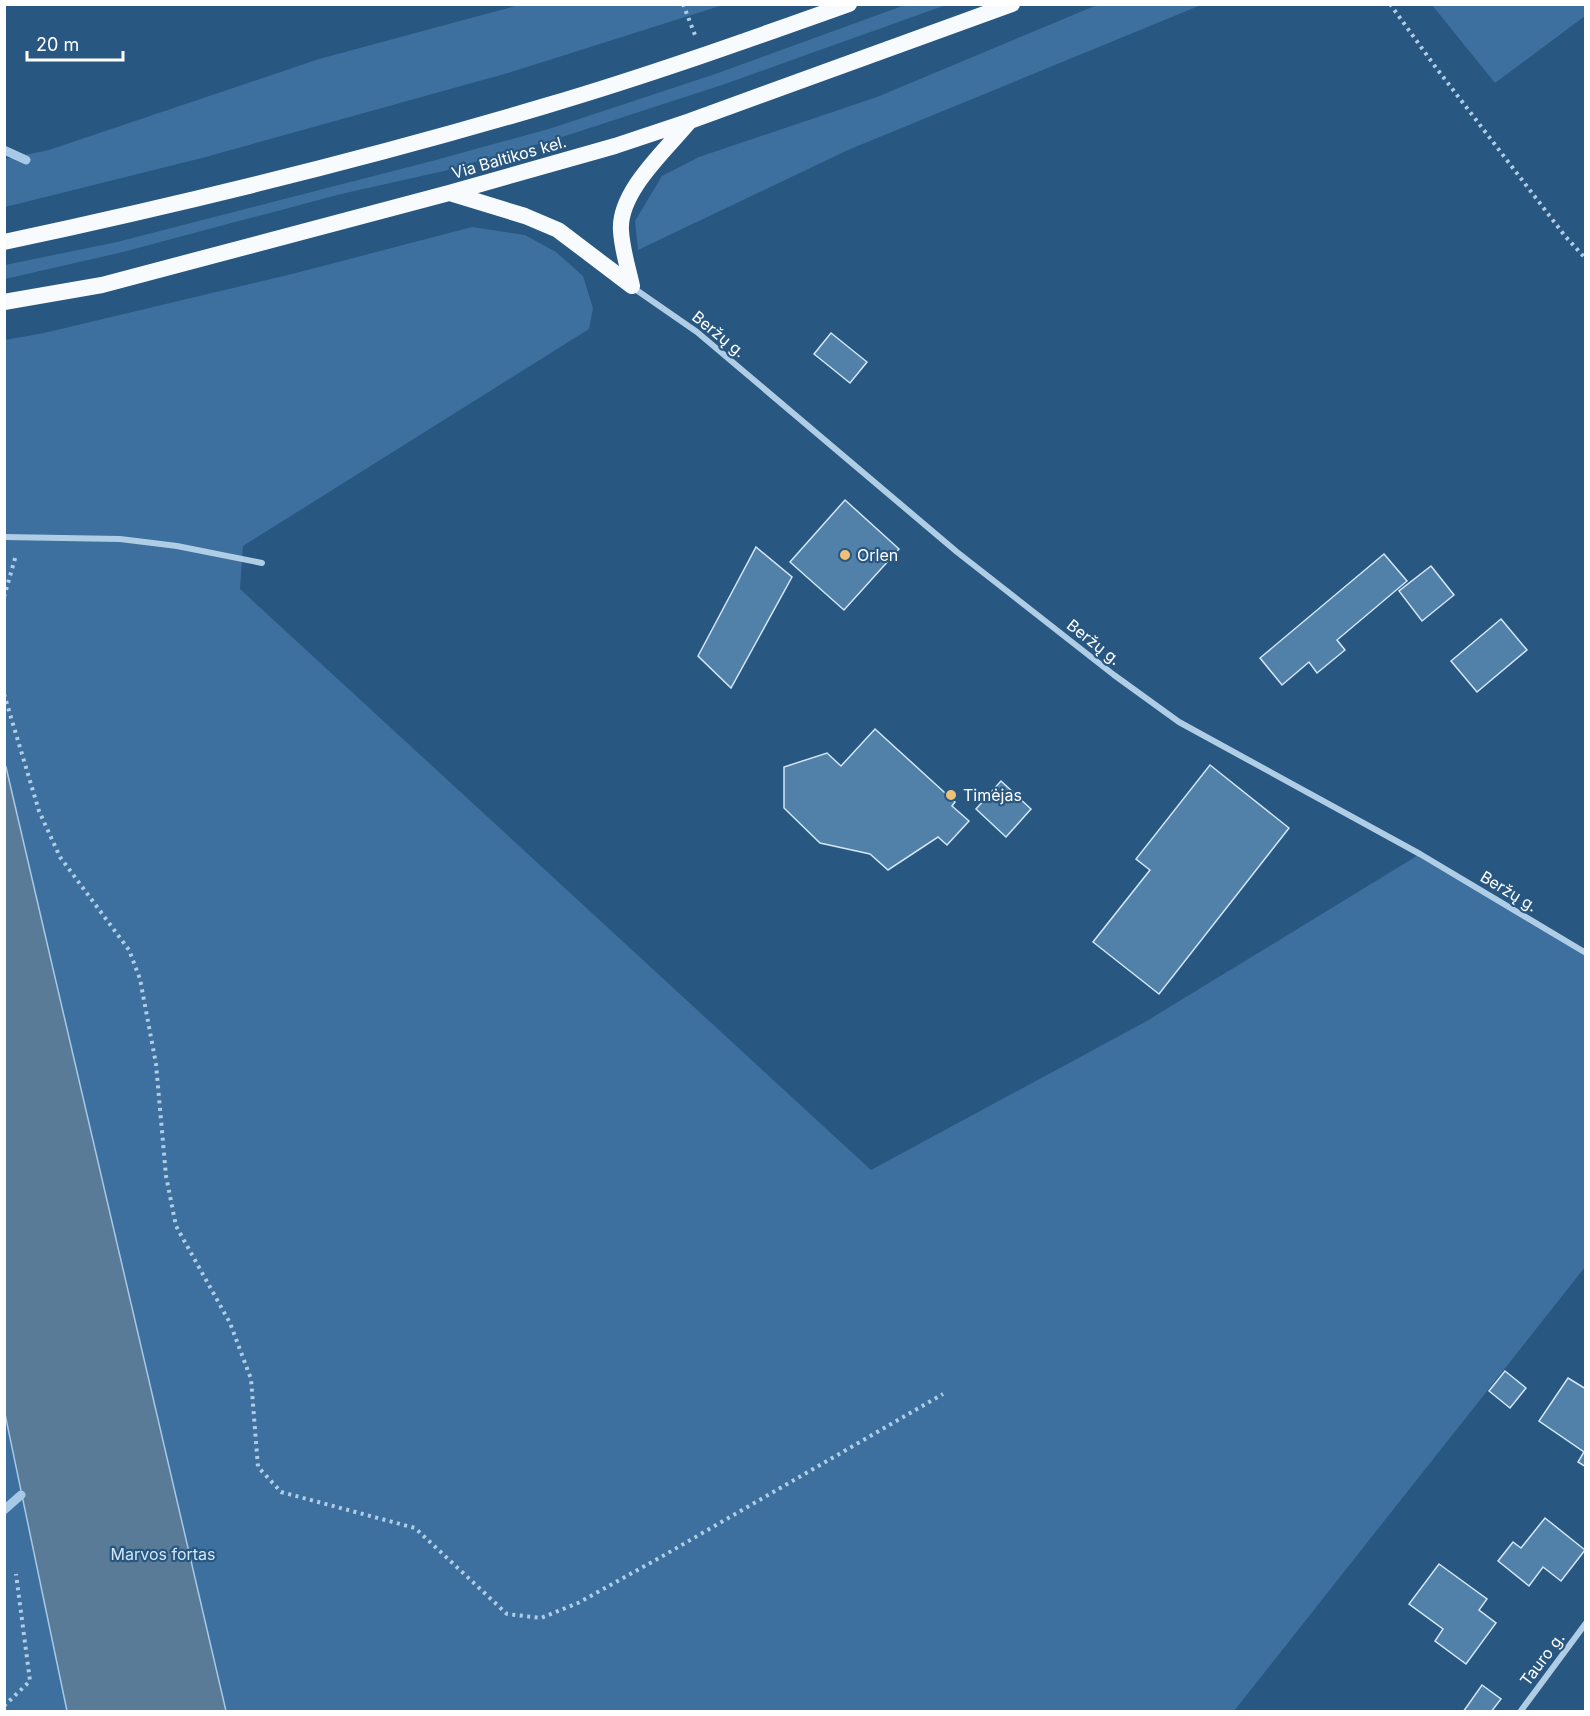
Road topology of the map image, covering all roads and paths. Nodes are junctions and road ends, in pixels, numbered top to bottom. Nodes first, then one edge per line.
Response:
1 (849, 4) edge
2 (1012, 4) edge
3 (1390, 4) edge
4 (690, 122) junction
5 (449, 193) junction
6 (4, 242) edge
7 (1586, 259) edge
8 (632, 286) junction
9 (4, 302) edge
10 (4, 537) edge
11 (20, 537) junction
12 (262, 563) dead end
13 (4, 597) edge
14 (4, 694) edge
15 (1586, 953) edge
16 (943, 1394) dead end
17 (16, 1574) dead end
18 (1586, 1623) edge
19 (4, 1706) edge
20 (1520, 1712) edge

1 - 6 highway
2 - 4 highway, Via Baltikos kel.
3 - 7 path
4 - 5 highway, Via Baltikos kel.
4 - 8 highway
5 - 8 highway
5 - 9 highway, Via Baltikos kel.
8 - 15 street, Beržų g.
10 - 11 street
11 - 12 street
11 - 13 path
14 - 16 path
17 - 19 path
18 - 20 street, Tauro g.

